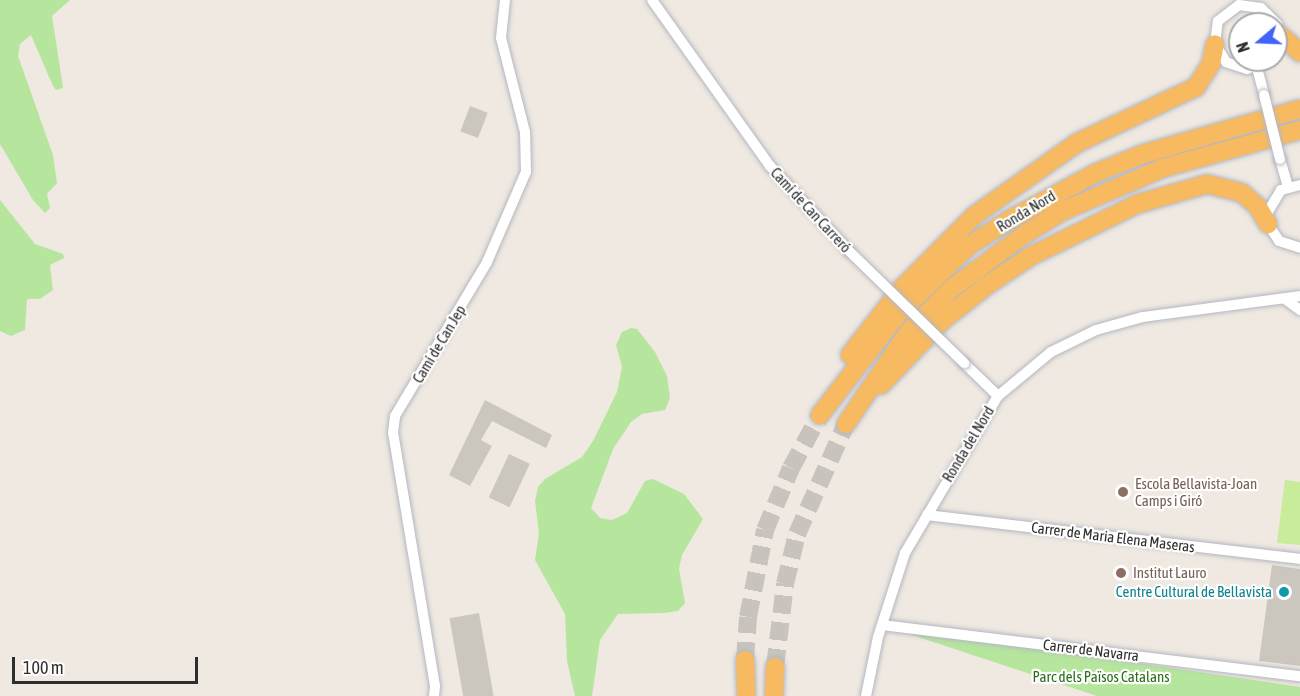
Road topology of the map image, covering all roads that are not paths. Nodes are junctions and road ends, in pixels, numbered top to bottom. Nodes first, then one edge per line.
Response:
1 (505, 0) edge
2 (652, 0) edge
3 (1258, 3) edge
4 (1215, 44) junction
5 (1228, 63) edge
6 (1258, 72) edge
7 (1300, 109) edge
8 (1300, 130) edge
9 (1300, 185) edge
10 (1288, 187) junction
11 (1268, 224) junction
12 (1300, 248) edge
13 (1300, 296) edge
14 (1285, 299) junction
15 (1300, 310) edge
16 (998, 396) junction
17 (927, 515) junction
18 (1300, 559) edge
19 (882, 625) junction
20 (745, 660) tunnel mouth
21 (775, 667) tunnel mouth
22 (1300, 676) edge
23 (434, 696) edge
24 (746, 696) edge
25 (774, 696) edge
26 (866, 696) edge

1 - 23 street, Camí de Can Jep
2 - 16 street, Camí de Can Carreró, bridge
3 - 4 street
4 - 5 street
4 - 7 highway, Ronda Nord
6 - 10 street, bridge
8 - 11 highway, Ronda Nord
9 - 10 street
10 - 11 street
11 - 12 street
13 - 14 street, Ronda del Nord
14 - 15 street
14 - 16 street, Ronda del Nord
16 - 17 street, Ronda del Nord
17 - 18 street, Carrer de Maria Elena Maseras
17 - 19 street, Ronda del Nord
19 - 22 street, Carrer de Navarra
19 - 26 street, Ronda del Nord
20 - 24 highway
21 - 25 highway

